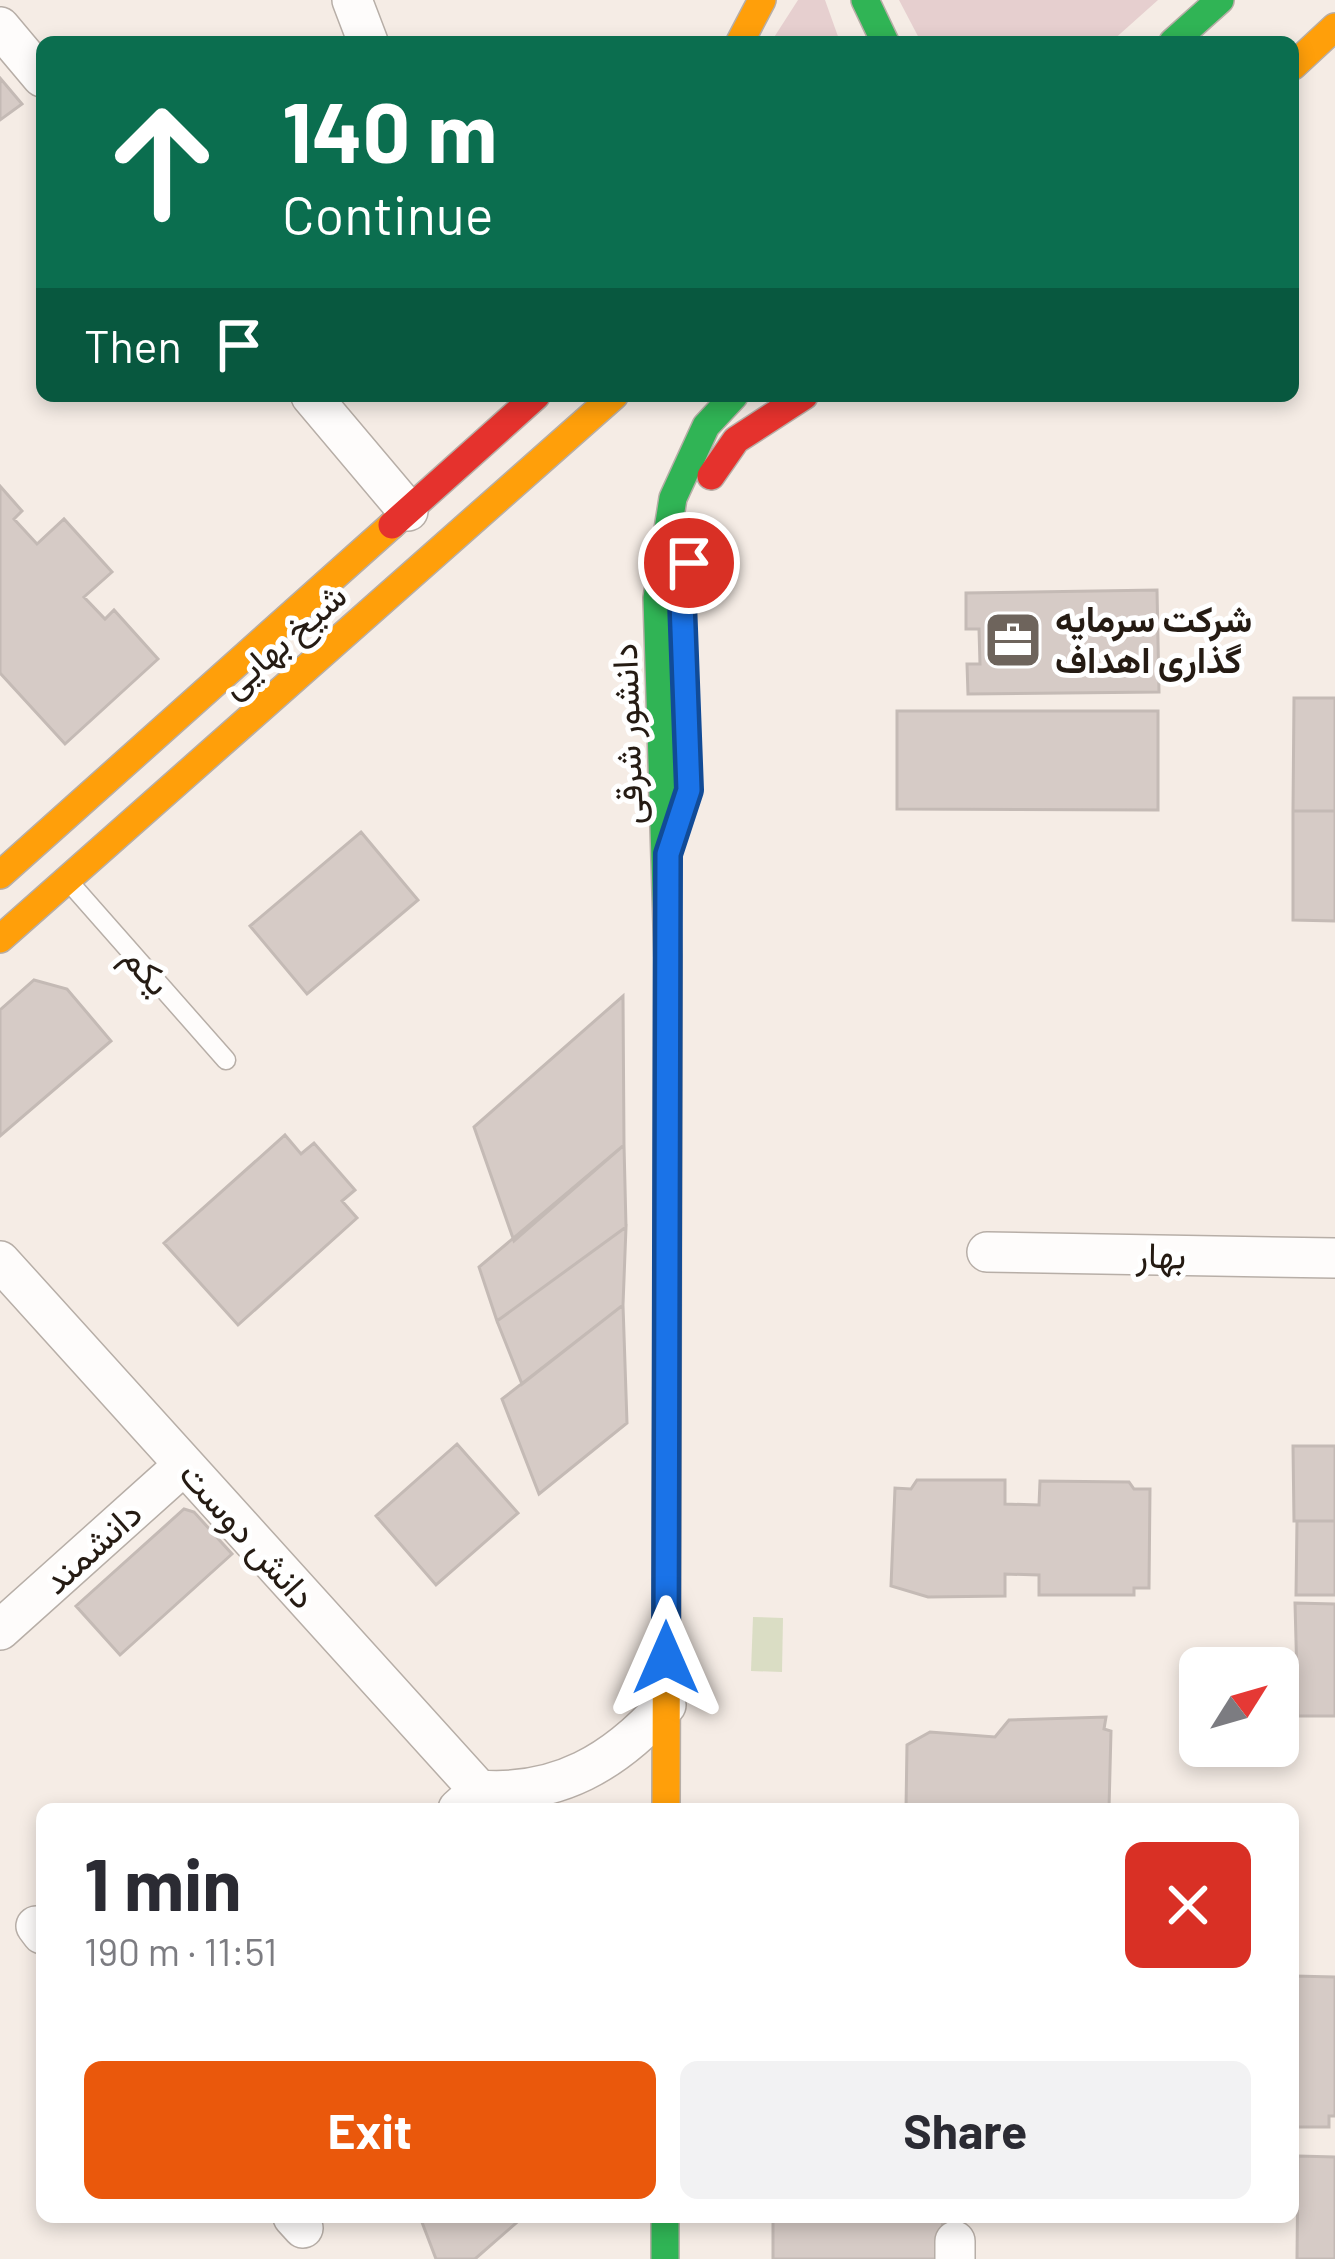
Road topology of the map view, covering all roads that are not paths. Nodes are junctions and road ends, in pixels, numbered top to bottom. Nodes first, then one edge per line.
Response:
1 (352, 0) edge
2 (763, 0) edge
3 (866, 0) edge
4 (1220, 0) edge
5 (0, 27) edge
6 (1335, 27) edge
7 (366, 36) edge
8 (743, 36) edge
9 (882, 36) edge
10 (1180, 36) edge
11 (1299, 60) edge
12 (36, 70) edge
13 (316, 402) edge
14 (529, 402) edge
15 (607, 402) edge
16 (728, 402) edge
17 (795, 402) edge
18 (408, 511) junction
19 (668, 854) junction
20 (0, 875) edge
21 (67, 879) junction
22 (0, 939) edge
23 (226, 1060) dead end
24 (987, 1252) dead end
25 (1335, 1258) edge
26 (0, 1261) edge
27 (184, 1465) junction
28 (0, 1630) edge
29 (666, 1705) junction
30 (478, 1803) edge
31 (666, 1803) edge
32 (665, 2223) edge
33 (665, 2259) edge

1 - 7 street
2 - 8 main road
3 - 9 main road
4 - 10 main road
5 - 12 street
6 - 11 main road
13 - 18 street
14 - 18 main road, شیخ بهایی
15 - 21 main road, شیخ بهایی
16 - 19 main road, دانشور شرقی
17 - 19 main road
18 - 20 main road, شیخ بهایی
19 - 29 main road, دانشور شرقی
21 - 22 main road, شیخ بهایی
21 - 23 lane, یکم
24 - 25 street, بهار
26 - 27 street, دانش دوست
27 - 28 street, دانشمند
27 - 30 street, دانش دوست
29 - 30 street
29 - 31 main road, دانشور شرقی
32 - 33 main road

